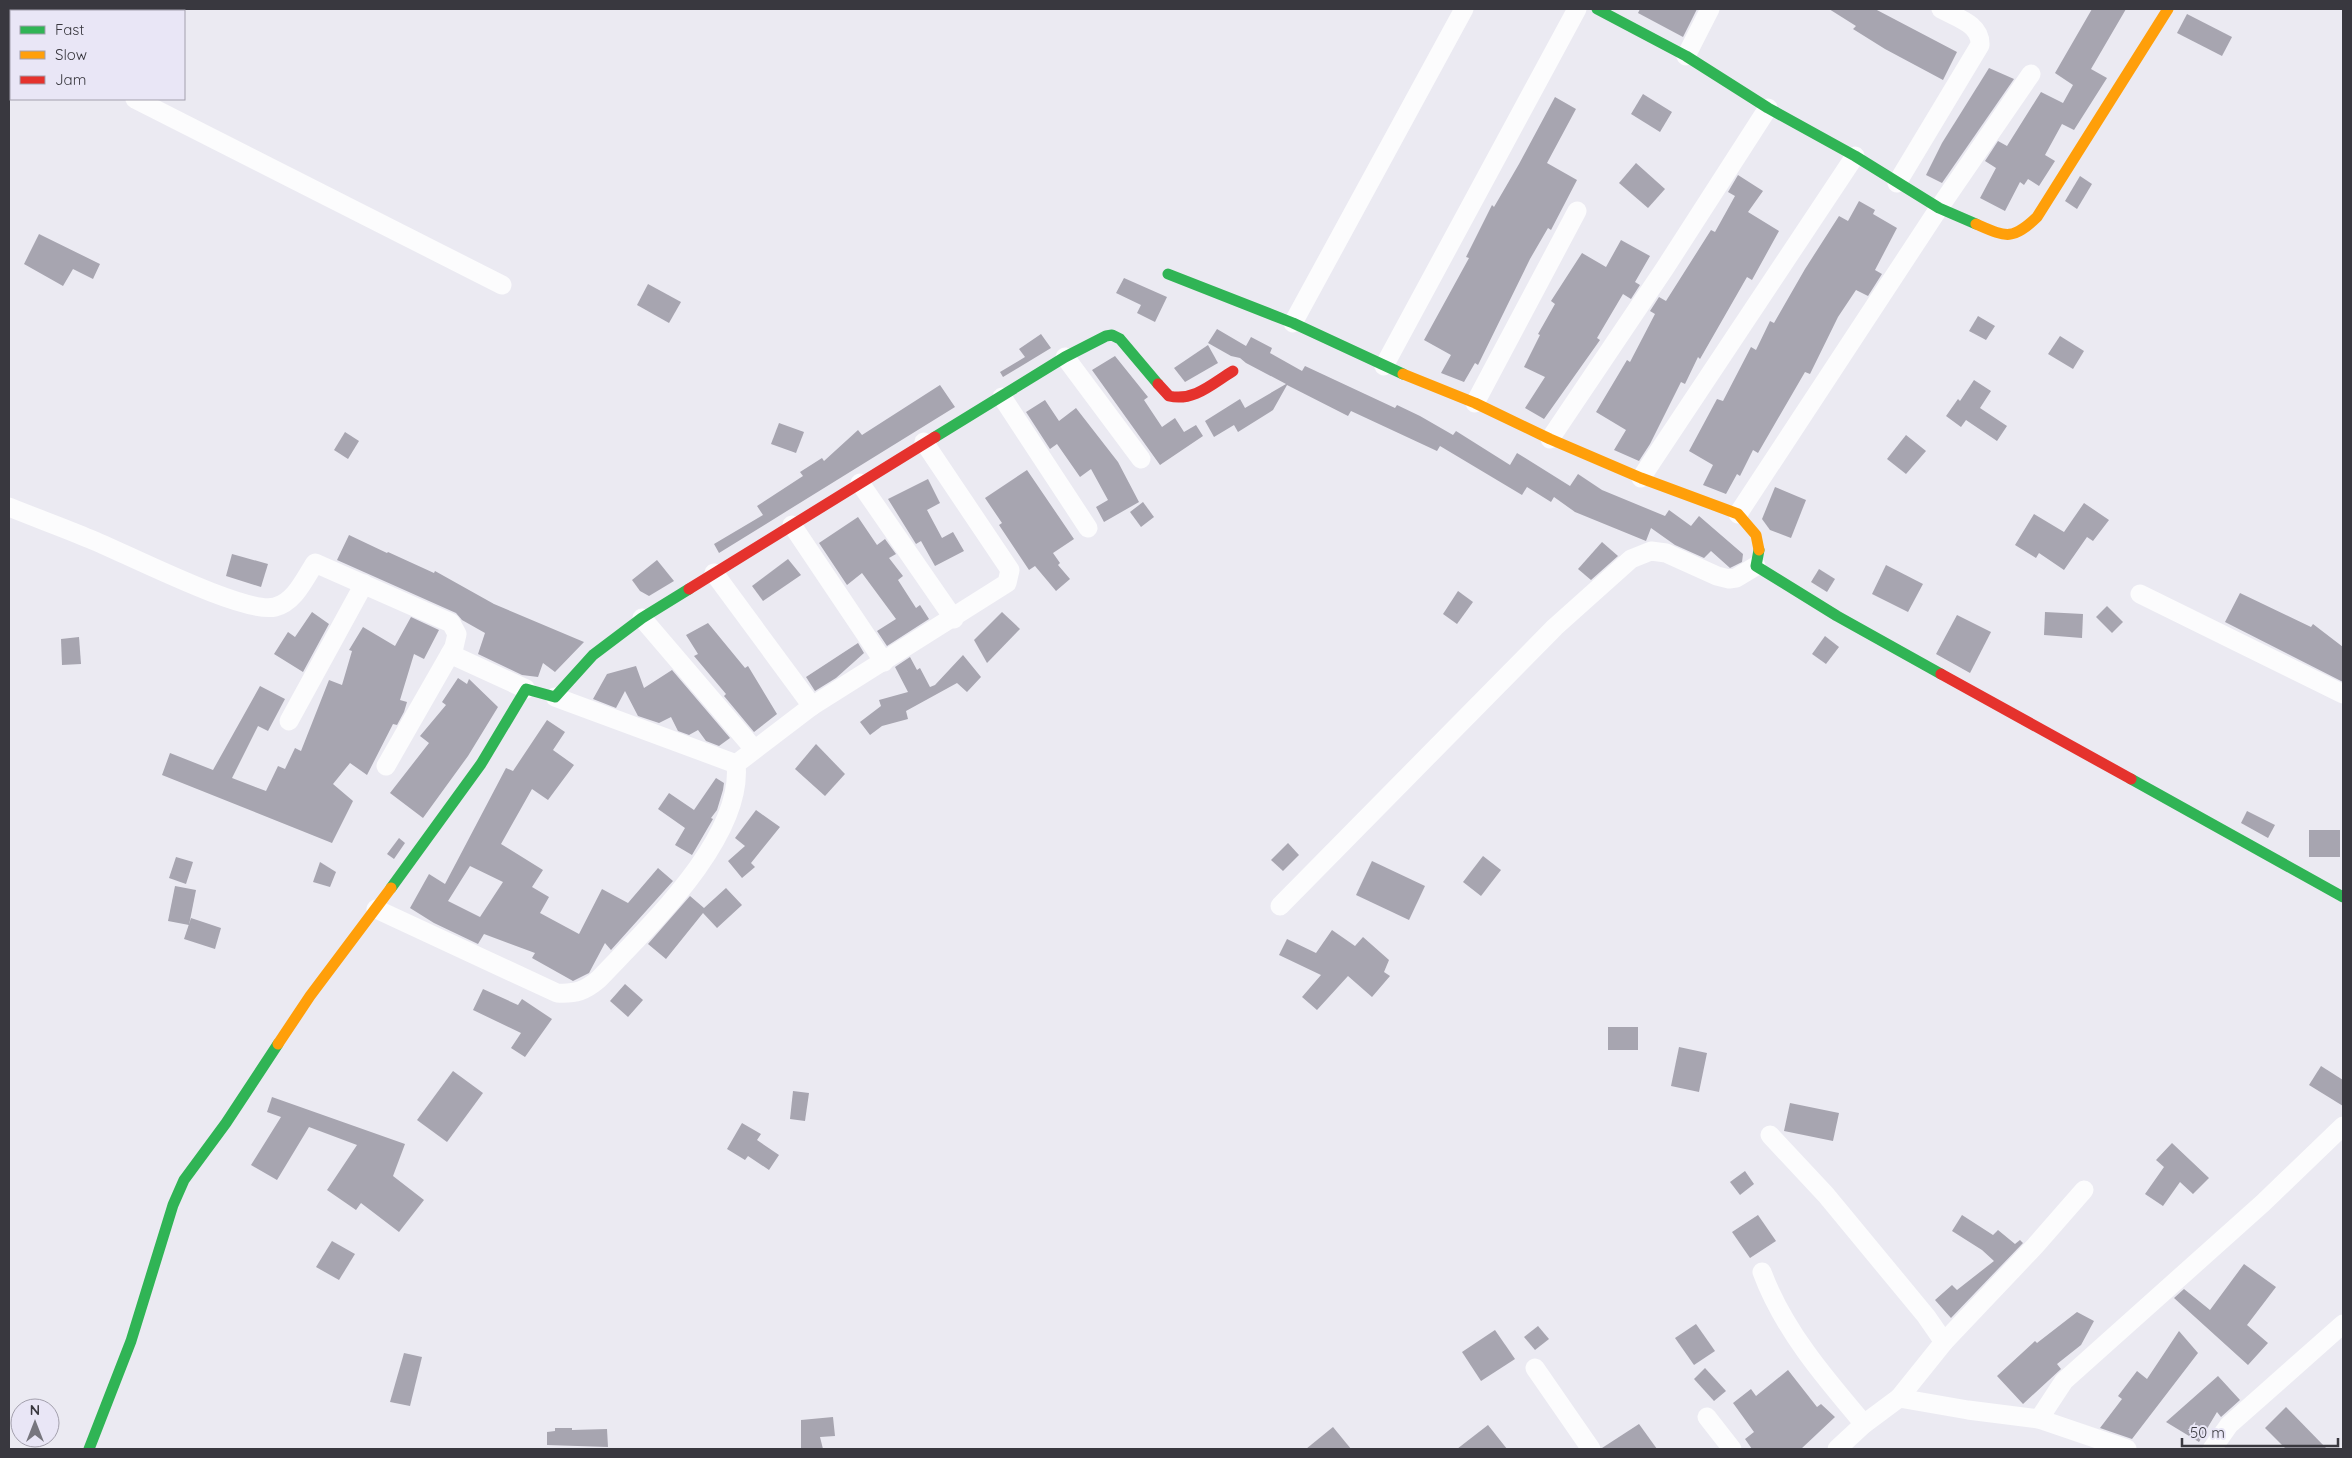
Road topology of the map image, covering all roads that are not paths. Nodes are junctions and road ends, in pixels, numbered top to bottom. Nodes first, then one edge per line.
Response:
1 (1464, 9) edge
2 (1576, 9) edge
3 (1597, 9) edge
4 (1710, 9) edge
5 (1941, 9) edge
6 (2168, 9) edge
7 (1623, 15) edge
8 (1686, 56) junction
9 (2031, 74) dead end
10 (137, 100) edge
11 (1768, 108) junction
12 (1855, 156) junction
13 (1897, 183) junction
14 (1940, 208) junction
15 (1577, 211) dead end
16 (1168, 274) dead end
17 (502, 285) dead end
18 (1292, 322) junction
19 (1065, 357) junction
20 (1384, 366) junction
21 (1233, 371) dead end
22 (1002, 397) junction
23 (1475, 404) junction
24 (1550, 439) junction
25 (924, 442) junction
26 (1141, 459) dead end
27 (1641, 478) junction
28 (860, 484) junction
29 (9, 507) edge
30 (1738, 514) junction
31 (792, 525) junction
32 (1088, 528) dead end
33 (1756, 566) junction
34 (714, 573) junction
35 (364, 584) junction
36 (2140, 594) dead end
37 (642, 618) junction
38 (954, 619) junction
39 (450, 654) junction
40 (884, 662) junction
41 (526, 689) junction
42 (2343, 694) edge
43 (555, 697) junction
44 (812, 706) junction
45 (289, 721) dead end
46 (754, 749) junction
47 (736, 764) junction
48 (386, 766) dead end
49 (2343, 897) edge
50 (1280, 906) dead end
51 (376, 909) junction
52 (2343, 1126) edge
53 (1770, 1135) dead end
54 (2084, 1190) dead end
55 (1762, 1272) dead end
56 (2343, 1324) edge
57 (1944, 1342) junction
58 (1535, 1368) dead end
59 (1899, 1398) junction
60 (1707, 1417) dead end
61 (2039, 1419) junction
62 (1864, 1424) junction
63 (88, 1449) edge
64 (1592, 1449) edge
65 (1732, 1449) edge
66 (1837, 1449) edge
67 (2127, 1449) edge
68 (2212, 1449) edge

1 - 18 street
2 - 20 street
3 - 7 street
4 - 8 street
5 - 13 street
6 - 14 street
7 - 8 street
8 - 11 street
9 - 14 street
10 - 17 street
11 - 12 street
11 - 24 street
12 - 13 street
12 - 27 street
13 - 14 street
14 - 30 street
15 - 23 street
16 - 18 street
18 - 20 street
19 - 21 street
19 - 22 street
19 - 26 street
20 - 23 street
22 - 25 street
22 - 32 street
23 - 24 street
24 - 27 street
25 - 28 street
25 - 38 street
27 - 30 street
28 - 31 street
28 - 38 street
29 - 35 street
30 - 33 street
31 - 34 street
31 - 40 street
33 - 49 street
33 - 50 street
34 - 37 street
34 - 44 street
35 - 39 street
35 - 45 street
36 - 42 street
37 - 43 street
37 - 46 street
38 - 40 street
39 - 41 street
39 - 48 street
40 - 44 street
41 - 43 street
41 - 51 street
43 - 47 street
44 - 46 street
46 - 47 street
47 - 51 street
51 - 63 street
52 - 61 street
53 - 57 street
54 - 57 street
55 - 62 street
56 - 68 street
57 - 59 street
58 - 64 street
59 - 61 street
59 - 62 street
60 - 65 street
61 - 67 street
62 - 66 street

